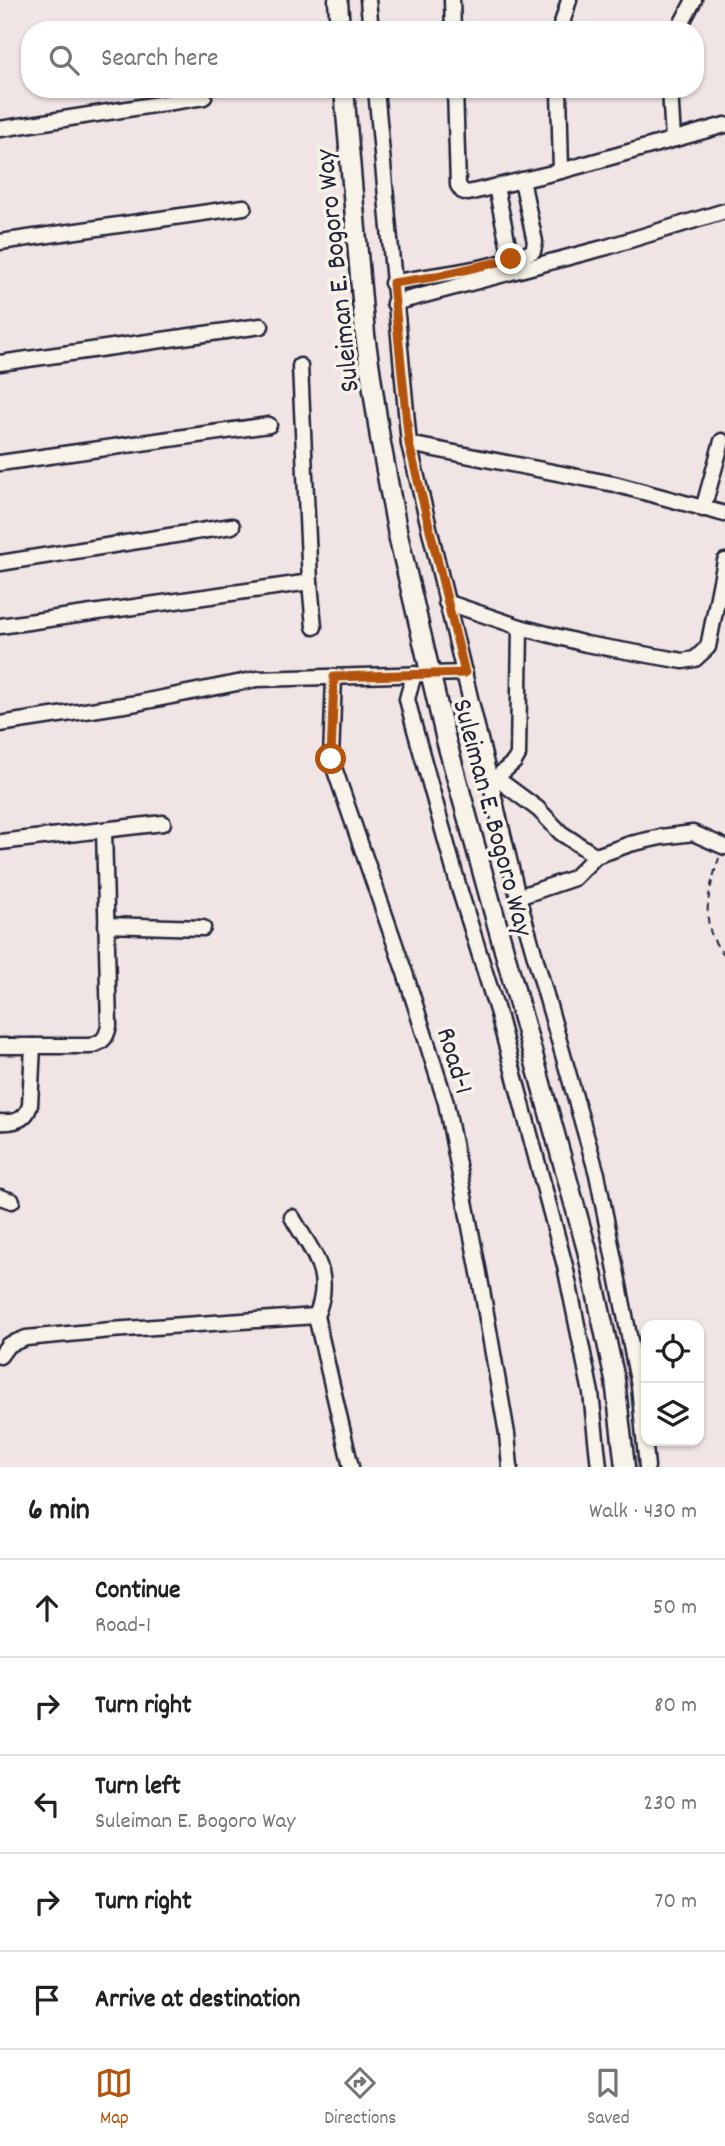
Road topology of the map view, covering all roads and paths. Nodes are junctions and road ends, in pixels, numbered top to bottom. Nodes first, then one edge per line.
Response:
1 (338, 0) edge
2 (368, 0) edge
3 (452, 0) edge
4 (569, 0) edge
5 (694, 0) edge
6 (339, 21) edge
7 (369, 21) edge
8 (453, 21) edge
9 (563, 21) edge
10 (683, 21) edge
11 (198, 98) edge
12 (345, 98) edge
13 (377, 98) edge
14 (455, 98) edge
15 (559, 98) edge
16 (671, 98) edge
17 (725, 125) edge
18 (0, 129) edge
19 (673, 139) junction
20 (561, 170) junction
21 (522, 180) junction
22 (496, 187) junction
23 (244, 207) dead end
24 (725, 211) edge
25 (0, 242) edge
26 (511, 259) junction
27 (393, 283) junction
28 (394, 303) junction
29 (261, 326) dead end
30 (0, 363) edge
31 (300, 366) dead end
32 (270, 425) dead end
33 (722, 441) dead end
34 (409, 444) junction
35 (0, 463) edge
36 (703, 509) junction
37 (725, 514) edge
38 (232, 526) dead end
39 (725, 561) edge
40 (0, 563) edge
41 (310, 582) junction
42 (446, 602) junction
43 (0, 626) edge
44 (314, 627) dead end
45 (520, 627) junction
46 (465, 673) junction
47 (422, 674) junction
48 (334, 677) junction
49 (0, 724) edge
50 (493, 780) junction
51 (163, 822) dead end
52 (104, 830) junction
53 (0, 842) edge
54 (724, 847) edge
55 (596, 856) junction
56 (518, 897) junction
57 (106, 925) junction
58 (203, 928) dead end
59 (725, 955) edge
60 (0, 1046) edge
61 (33, 1046) junction
62 (0, 1122) edge
63 (292, 1217) dead end
64 (316, 1316) junction
65 (0, 1356) edge
66 (351, 1467) edge
67 (510, 1467) edge
68 (599, 1467) edge
69 (625, 1467) edge
70 (647, 1467) edge

1 - 6 main road
2 - 7 street
3 - 8 street
4 - 9 street
5 - 10 street
11 - 18 street
12 - 47 main road, Suleiman E. Bogoro Way
13 - 27 street, Suleiman E. Bogoro Way
14 - 22 street
15 - 20 street
16 - 19 street
17 - 19 street
19 - 20 street
20 - 21 street
21 - 22 street
21 - 26 street
22 - 26 street
23 - 25 street
24 - 28 street
26 - 27 street
27 - 28 street, Suleiman E. Bogoro Way
28 - 34 street, Suleiman E. Bogoro Way
29 - 30 street
31 - 41 street
32 - 35 street
33 - 36 street
34 - 36 street
34 - 42 street, Suleiman E. Bogoro Way
36 - 37 street
38 - 40 street
39 - 45 street
41 - 43 street
41 - 44 street
42 - 45 street
42 - 46 street, Suleiman E. Bogoro Way
45 - 50 street
46 - 47 street
46 - 50 street, Suleiman E. Bogoro Way
47 - 48 street
47 - 68 street
47 - 69 main road, Suleiman E. Bogoro Way
48 - 49 street
48 - 67 street, Road-1
50 - 55 street
50 - 56 street, Suleiman E. Bogoro Way
51 - 52 street
52 - 53 street
52 - 57 street
54 - 55 street
54 - 59 path
55 - 56 street
56 - 70 street, Suleiman E. Bogoro Way
57 - 58 street
57 - 61 street
60 - 61 street
61 - 62 street
63 - 64 street
64 - 65 street
64 - 66 street

